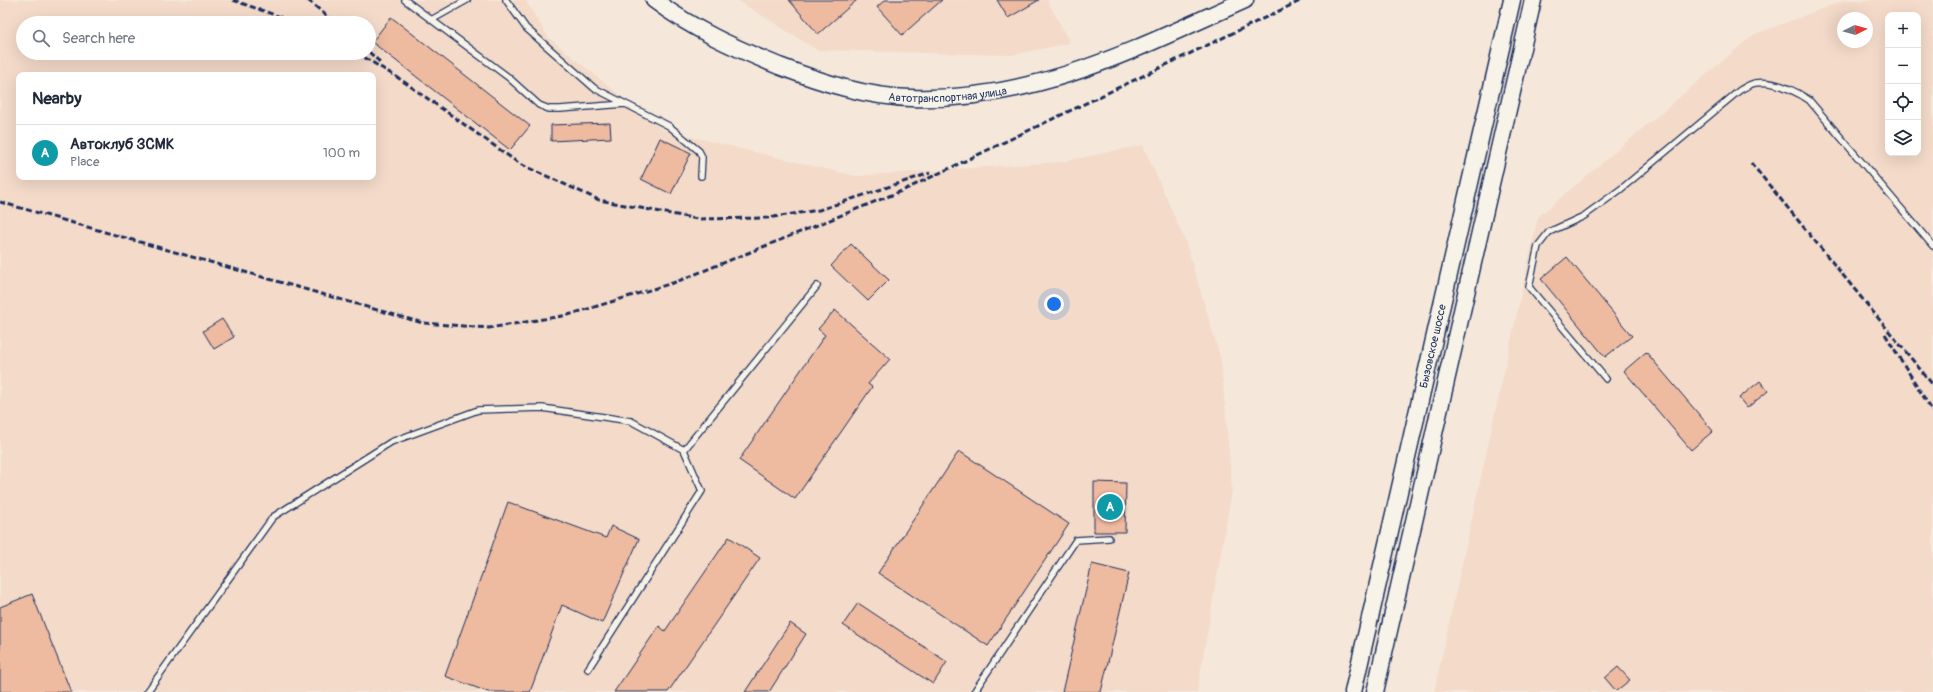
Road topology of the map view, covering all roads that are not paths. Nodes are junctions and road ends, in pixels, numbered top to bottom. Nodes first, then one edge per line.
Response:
1 (405, 0) edge
2 (467, 0) edge
3 (506, 0) edge
4 (654, 0) edge
5 (1245, 0) edge
6 (1512, 0) edge
7 (1533, 0) edge
8 (433, 19) junction
9 (625, 104) junction
10 (701, 176) dead end
11 (1933, 246) edge
12 (817, 286) dead end
13 (1606, 379) dead end
14 (684, 450) junction
15 (1109, 538) dead end
16 (588, 669) dead end
17 (147, 692) edge
18 (974, 692) edge
19 (1353, 692) edge
20 (1375, 692) edge

1 - 8 lane
2 - 8 lane
3 - 9 lane
4 - 5 main road, Автотранспортная улица
6 - 19 main road, Бызовское шоссе
7 - 20 main road, Бызовское шоссе
8 - 9 lane
9 - 10 lane
11 - 13 lane
12 - 14 lane
14 - 16 lane
14 - 17 lane
15 - 18 lane

